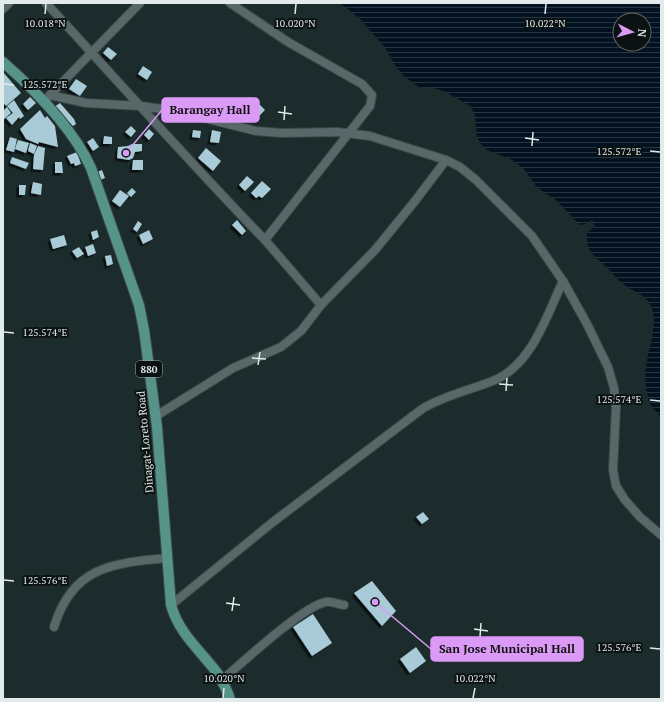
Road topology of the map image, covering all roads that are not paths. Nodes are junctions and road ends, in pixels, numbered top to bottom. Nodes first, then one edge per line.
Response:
1 (9, 3) edge
2 (46, 3) edge
3 (140, 3) edge
4 (230, 3) edge
5 (3, 9) edge
6 (93, 53) junction
7 (3, 62) edge
8 (47, 98) junction
9 (141, 106) junction
10 (349, 133) junction
11 (446, 160) junction
12 (265, 240) junction
13 (563, 281) junction
14 (321, 305) junction
15 (156, 416) junction
16 (661, 535) edge
17 (167, 558) junction
18 (171, 605) junction
19 (344, 605) dead end
20 (54, 627) dead end
21 (222, 680) junction
22 (230, 699) edge

1 - 5 street
2 - 6 street
3 - 6 street
4 - 10 street
6 - 8 street
6 - 9 street
7 - 8 main road, Dinagat-Loreto Road / 880
8 - 9 street
8 - 15 main road, Dinagat-Loreto Road / 880
9 - 10 street
9 - 12 street
10 - 11 street
10 - 12 street
11 - 13 street
11 - 14 street
12 - 14 street
13 - 16 street
13 - 18 street
14 - 15 street
15 - 17 main road, Dinagat-Loreto Road / 880
17 - 18 main road, Dinagat-Loreto Road / 880
17 - 20 street
18 - 21 main road, Dinagat-Loreto Road / 880
19 - 21 street
21 - 22 main road, Dinagat-Loreto Road / 880

